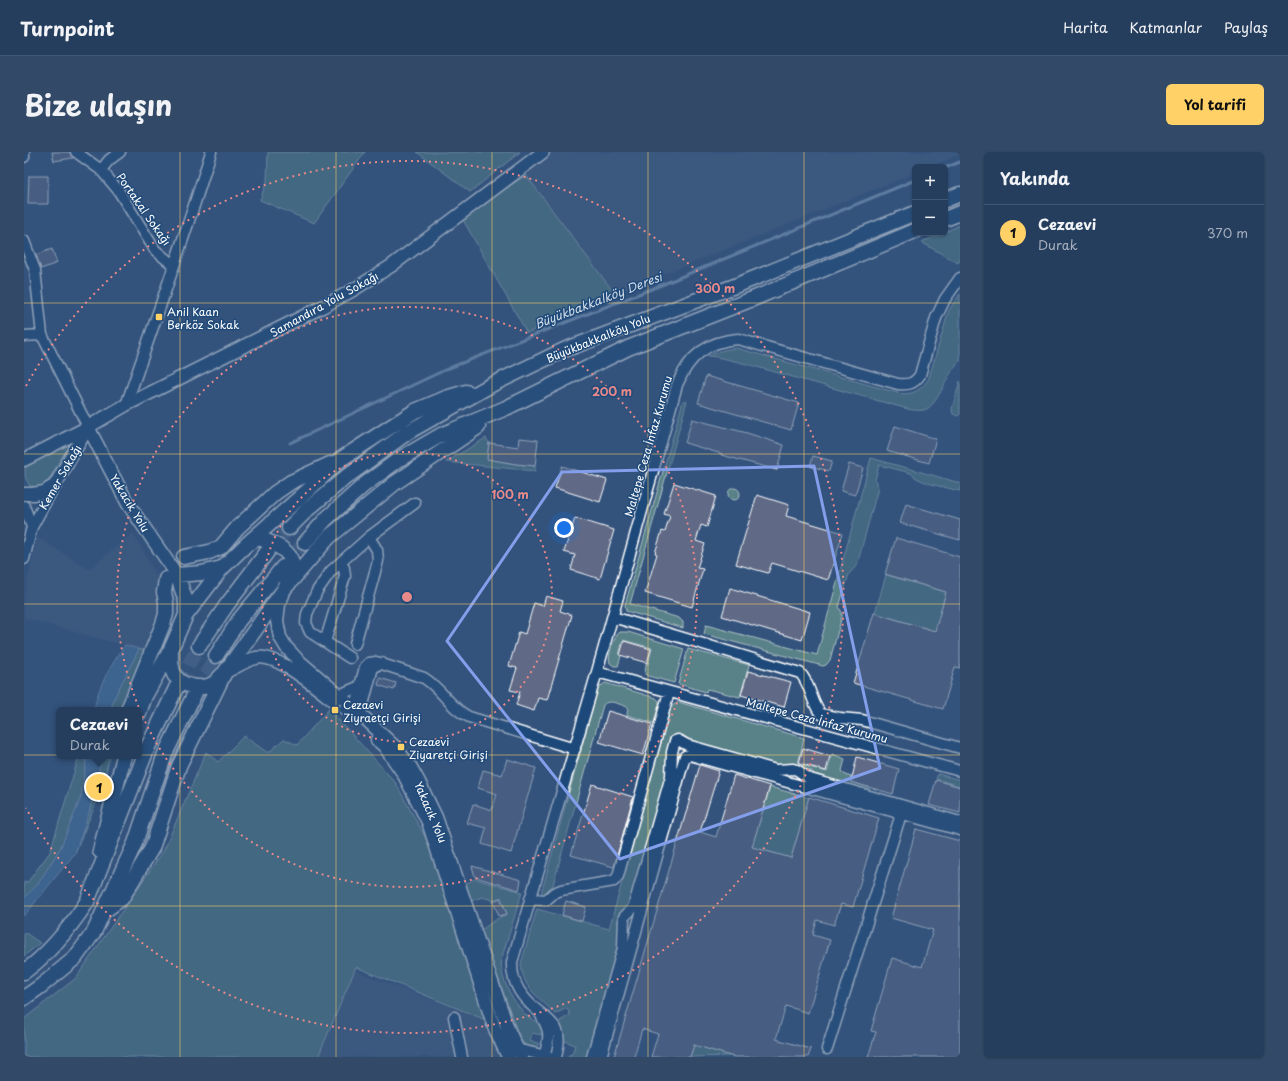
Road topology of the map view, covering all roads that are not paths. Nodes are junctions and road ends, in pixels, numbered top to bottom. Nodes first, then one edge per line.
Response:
1 (24, 152) edge
2 (76, 152) edge
3 (120, 152) edge
4 (211, 152) edge
5 (543, 152) edge
6 (24, 157) edge
7 (101, 170) junction
8 (960, 194) edge
9 (948, 199) edge
10 (960, 213) edge
11 (912, 214) edge
12 (948, 218) edge
13 (912, 232) edge
14 (24, 241) edge
15 (173, 265) junction
16 (960, 278) edge
17 (42, 335) junction
18 (24, 336) edge
19 (493, 384) junction
20 (126, 405) junction
21 (506, 408) junction
22 (88, 428) junction
23 (341, 459) junction
24 (24, 460) edge
25 (56, 485) junction
26 (24, 494) edge
27 (415, 503) dead end
28 (24, 506) edge
29 (32, 527) junction
30 (289, 528) tunnel mouth
31 (369, 537) junction
32 (305, 543) tunnel mouth
33 (247, 544) junction
34 (267, 552) tunnel mouth
35 (184, 557) dead end
36 (24, 559) edge
37 (341, 562) junction
38 (283, 567) tunnel mouth
39 (222, 568) junction
40 (172, 577) junction
41 (286, 588) junction
42 (186, 615) junction
43 (613, 617) junction
44 (325, 642) junction
45 (355, 644) dead end
46 (199, 646) tunnel mouth
47 (171, 649) junction
48 (216, 656) tunnel mouth
49 (350, 658) dead end
50 (382, 663) junction
51 (226, 672) junction
52 (597, 672) junction
53 (178, 684) tunnel mouth
54 (360, 686) junction
55 (669, 692) junction
56 (195, 693) tunnel mouth
57 (339, 695) junction
58 (364, 701) junction
59 (129, 707) edge
60 (141, 707) edge
61 (350, 711) junction
62 (370, 723) junction
63 (960, 748) edge
64 (574, 749) junction
65 (123, 759) edge
66 (960, 771) edge
67 (902, 810) junction
68 (960, 822) edge
69 (960, 830) edge
70 (530, 899) junction
71 (87, 902) junction
72 (104, 911) junction
73 (24, 972) edge
74 (24, 998) edge
75 (539, 1012) junction
76 (454, 1017) dead end
77 (826, 1050) dead end
78 (515, 1054) edge
79 (546, 1056) edge
80 (462, 1057) edge
81 (556, 1057) edge
82 (592, 1057) edge
83 (601, 1057) edge

1 - 6 street
2 - 7 street, Portakal Sokağı
3 - 7 street
4 - 15 street
5 - 20 main road, Samandıra Yolu Sokağı
7 - 15 street, Portakal Sokağı
8 - 9 highway
10 - 12 highway
11 - 19 highway, Büyükbakkalköy Yolu
13 - 21 highway, Büyükbakkalköy Yolu
14 - 17 street
15 - 20 street
16 - 43 street, Maltepe Ceza İnfaz Kurumu
17 - 18 street
17 - 22 street
19 - 23 highway
19 - 30 highway, Büyükbakkalköy Yolu
20 - 22 main road, Samandıra Yolu Sokağı
21 - 32 highway, Büyükbakkalköy Yolu
21 - 41 highway
22 - 24 main road, Samandıra Yolu Sokağı
22 - 25 main road, Kemer Sokağı
22 - 40 main road, Yakacık Yolu
23 - 33 highway
23 - 35 highway
25 - 26 main road
25 - 29 street, Kemer Sokağı
27 - 31 street
28 - 29 street, Kemer Sokağı
29 - 36 street, Kemer Sokağı
31 - 37 street
31 - 45 street
33 - 39 highway
33 - 41 highway
34 - 46 highway
37 - 44 street
37 - 44 street
38 - 48 highway
39 - 40 highway
39 - 42 highway
40 - 42 highway
40 - 59 highway
41 - 51 highway
41 - 57 main road, Yakacık Yolu
42 - 47 highway
43 - 52 street, Maltepe Ceza İnfaz Kurumu
43 - 63 street
44 - 49 street
47 - 51 highway
47 - 60 highway
50 - 54 street
50 - 58 street
50 - 64 street
51 - 61 main road, Yakacık Yolu
51 - 72 highway
52 - 55 street, Maltepe Ceza İnfaz Kurumu
52 - 64 street, Maltepe Ceza İnfaz Kurumu
53 - 71 highway
54 - 57 street
54 - 61 street
55 - 66 street, Maltepe Ceza İnfaz Kurumu
55 - 70 street
56 - 72 highway
57 - 61 main road, Yakacık Yolu
58 - 61 street
58 - 62 street
61 - 62 main road, Yakacık Yolu
61 - 78 main road, Yakacık Yolu
62 - 78 main road, Yakacık Yolu
64 - 70 street, Maltepe Ceza İnfaz Kurumu
65 - 71 highway
67 - 68 street
67 - 69 street
67 - 77 street
67 - 82 street
67 - 83 street
70 - 75 street, Maltepe Ceza İnfaz Kurumu
71 - 73 highway
72 - 74 highway
75 - 79 street, Maltepe Ceza İnfaz Kurumu
75 - 81 street, Maltepe Ceza İnfaz Kurumu
76 - 80 street
78 - 79 street

